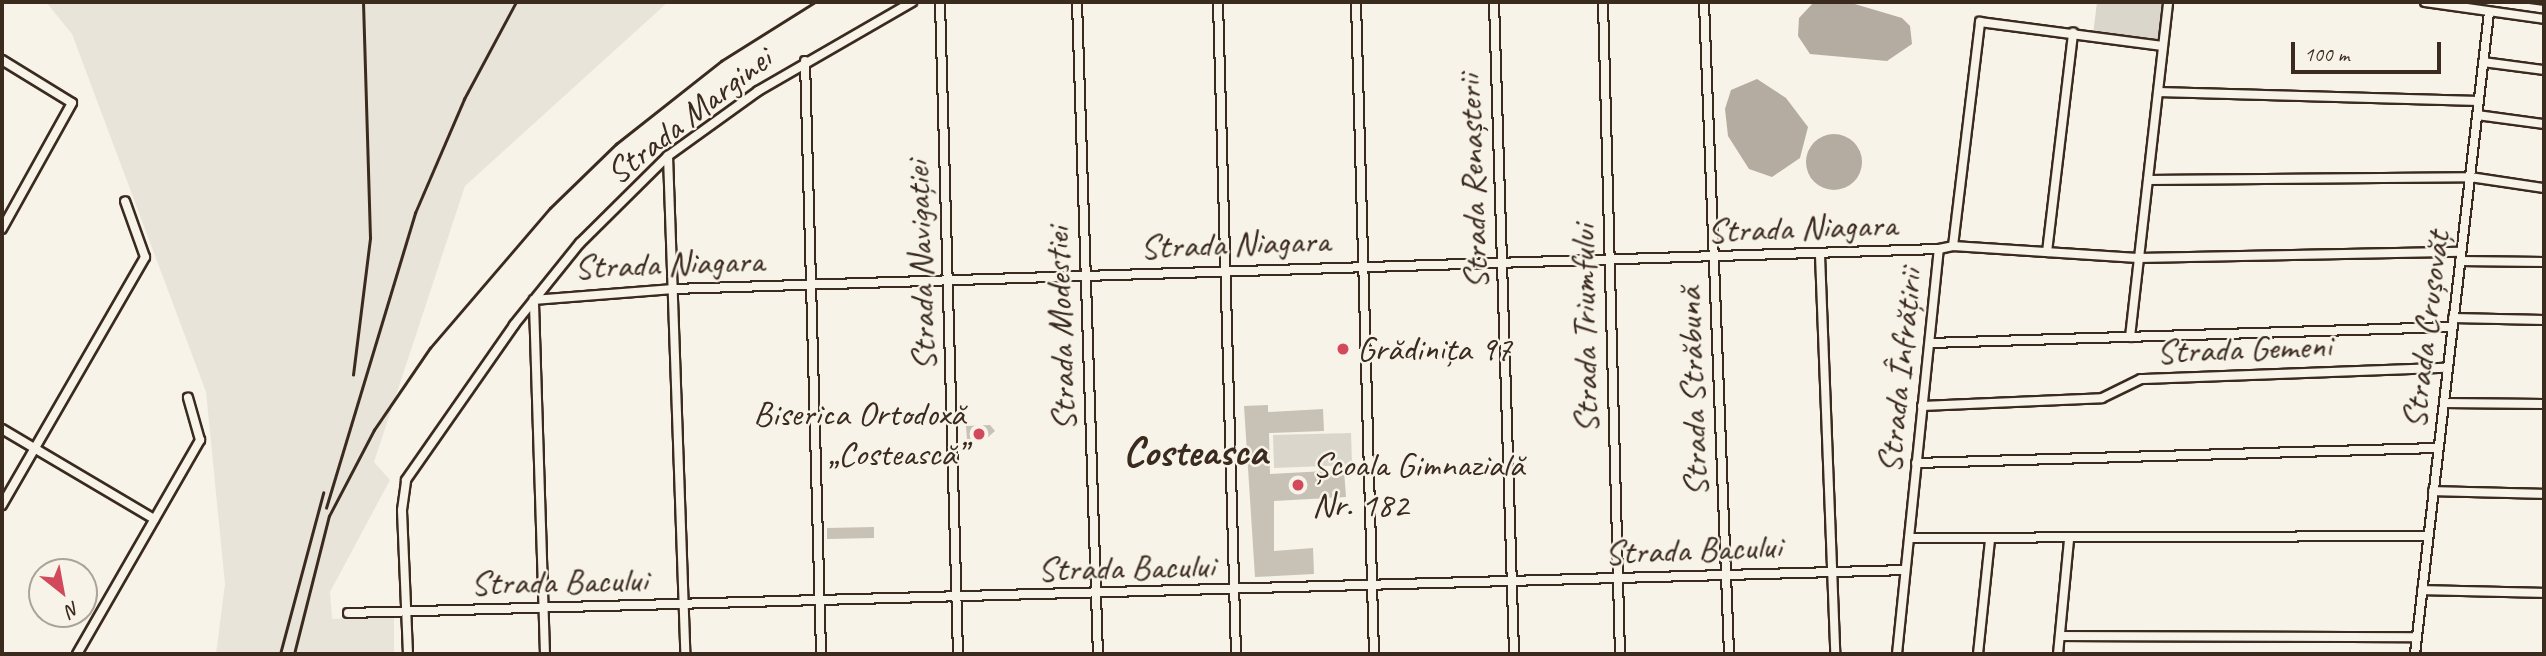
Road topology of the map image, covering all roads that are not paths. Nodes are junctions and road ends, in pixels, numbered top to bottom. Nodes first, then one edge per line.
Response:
1 (912, 2) edge
2 (940, 2) edge
3 (1077, 2) edge
4 (1218, 2) edge
5 (1356, 2) edge
6 (1494, 2) edge
7 (1603, 2) edge
8 (1704, 2) edge
9 (2168, 2) edge
10 (2424, 2) edge
11 (2489, 12) junction
12 (2544, 19) edge
13 (2073, 33) junction
14 (2162, 46) junction
15 (2, 60) edge
16 (805, 61) junction
17 (2483, 62) junction
18 (2544, 71) edge
19 (2158, 92) junction
20 (2479, 101) junction
21 (2477, 115) junction
22 (2544, 124) edge
23 (668, 156) junction
24 (2470, 177) junction
25 (2148, 180) junction
26 (2544, 188) edge
27 (125, 201) dead end
28 (2, 229) edge
29 (1953, 246) junction
30 (1939, 249) junction
31 (2047, 252) junction
32 (1819, 255) junction
33 (1714, 257) junction
34 (2460, 257) junction
35 (2138, 258) junction
36 (1609, 260) junction
37 (2544, 262) edge
38 (1502, 263) junction
39 (1363, 266) junction
40 (1224, 271) junction
41 (1085, 276) junction
42 (947, 282) junction
43 (811, 285) junction
44 (673, 289) junction
45 (534, 300) junction
46 (2544, 320) edge
47 (2453, 323) junction
48 (2130, 337) junction
49 (1930, 342) junction
50 (2448, 368) junction
51 (188, 398) dead end
52 (2444, 403) junction
53 (2544, 404) edge
54 (1922, 406) junction
55 (2, 429) edge
56 (34, 448) junction
57 (2438, 448) junction
58 (1916, 463) junction
59 (2433, 491) junction
60 (2544, 494) edge
61 (2, 505) edge
62 (155, 519) junction
63 (2428, 536) junction
64 (1909, 538) junction
65 (1990, 540) junction
66 (2069, 540) junction
67 (1905, 570) junction
68 (1831, 571) junction
69 (1726, 575) junction
70 (1618, 579) junction
71 (1512, 584) junction
72 (1371, 588) junction
73 (2422, 590) junction
74 (1234, 592) junction
75 (2544, 593) edge
76 (1096, 594) junction
77 (956, 599) junction
78 (819, 602) junction
79 (684, 606) junction
80 (544, 609) junction
81 (407, 612) junction
82 (348, 613) dead end
83 (2060, 636) junction
84 (2417, 637) junction
85 (77, 654) edge
86 (408, 654) edge
87 (545, 654) edge
88 (685, 654) edge
89 (821, 654) edge
90 (958, 654) edge
91 (1098, 654) edge
92 (1236, 654) edge
93 (1374, 654) edge
94 (1514, 654) edge
95 (1620, 654) edge
96 (1729, 654) edge
97 (1835, 654) edge
98 (1897, 654) edge
99 (1978, 654) edge
100 (2058, 654) edge
101 (2415, 654) edge

1 - 16 street, Strada Marginei
2 - 42 street, Strada Navigației
3 - 41 street, Strada Modestiei
4 - 40 street
5 - 39 street
6 - 38 street, Strada Renașterii
7 - 36 street, Strada Triumfului
8 - 33 street, Strada Străbună
9 - 14 street
10 - 11 street
11 - 12 street
11 - 17 street, Strada Crușovăț
13 - 14 street
13 - 29 street, Strada Înfrățirii
13 - 31 street
14 - 19 street
15 - 28 street
16 - 23 street, Strada Marginei
16 - 43 street
17 - 18 street
17 - 20 street, Strada Crușovăț
19 - 20 street
19 - 25 street
20 - 21 street, Strada Crușovăț
21 - 22 street
21 - 24 street, Strada Crușovăț
23 - 44 street
23 - 45 street, Strada Marginei
24 - 25 street
24 - 26 street
24 - 34 street, Strada Crușovăț
25 - 35 street
27 - 56 street
29 - 30 street, Strada Înfrățirii
29 - 31 street
30 - 32 street, Strada Niagara
30 - 49 street, Strada Înfrățirii
31 - 35 street
32 - 33 street, Strada Niagara
32 - 68 street
33 - 36 street, Strada Niagara
33 - 69 street, Strada Străbună
34 - 35 street
34 - 37 street
34 - 47 street, Strada Crușovăț
35 - 48 street
36 - 38 street, Strada Niagara
36 - 70 street, Strada Triumfului
38 - 39 street, Strada Niagara
38 - 71 street, Strada Renașterii
39 - 40 street, Strada Niagara
39 - 72 street
40 - 41 street, Strada Niagara
40 - 74 street
41 - 42 street, Strada Niagara
41 - 76 street, Strada Modestiei
42 - 43 street, Strada Niagara
42 - 77 street, Strada Navigației
43 - 44 street, Strada Niagara
43 - 78 street
44 - 45 street, Strada Niagara
44 - 79 street
45 - 80 street
45 - 81 street, Strada Marginei
46 - 47 street
47 - 48 street
47 - 50 street, Strada Crușovăț
48 - 49 street
49 - 54 street, Strada Înfrățirii
50 - 52 street, Strada Crușovăț
50 - 54 street, Strada Gemeni
51 - 62 street
52 - 53 street
52 - 57 street, Strada Crușovăț
54 - 58 street, Strada Înfrățirii
55 - 56 street
56 - 61 street
56 - 62 street
57 - 58 street
57 - 59 street, Strada Crușovăț
58 - 64 street, Strada Înfrățirii
59 - 60 street
59 - 63 street, Strada Crușovăț
62 - 85 street
63 - 66 street
63 - 73 street, Strada Crușovăț
64 - 65 street
64 - 67 street, Strada Înfrățirii
65 - 66 street
65 - 99 street
66 - 83 street
67 - 68 street, Strada Bacului
67 - 98 street, Strada Înfrățirii
68 - 69 street, Strada Bacului
68 - 97 street
69 - 70 street, Strada Bacului
69 - 96 street, Strada Străbună
70 - 71 street, Strada Bacului
70 - 95 street, Strada Triumfului
71 - 72 street, Strada Bacului
71 - 94 street, Strada Renașterii
72 - 74 street, Strada Bacului
72 - 93 street
73 - 75 street
73 - 84 street, Strada Crușovăț
74 - 76 street, Strada Bacului
74 - 92 street
76 - 77 street, Strada Bacului
76 - 91 street, Strada Modestiei
77 - 78 street, Strada Bacului
77 - 90 street, Strada Navigației
78 - 79 street, Strada Bacului
78 - 89 street
79 - 80 street, Strada Bacului
79 - 88 street
80 - 81 street, Strada Bacului
80 - 87 street
81 - 82 street, Strada Bacului
81 - 86 street
83 - 84 street
83 - 100 street
84 - 101 street, Strada Crușovăț

